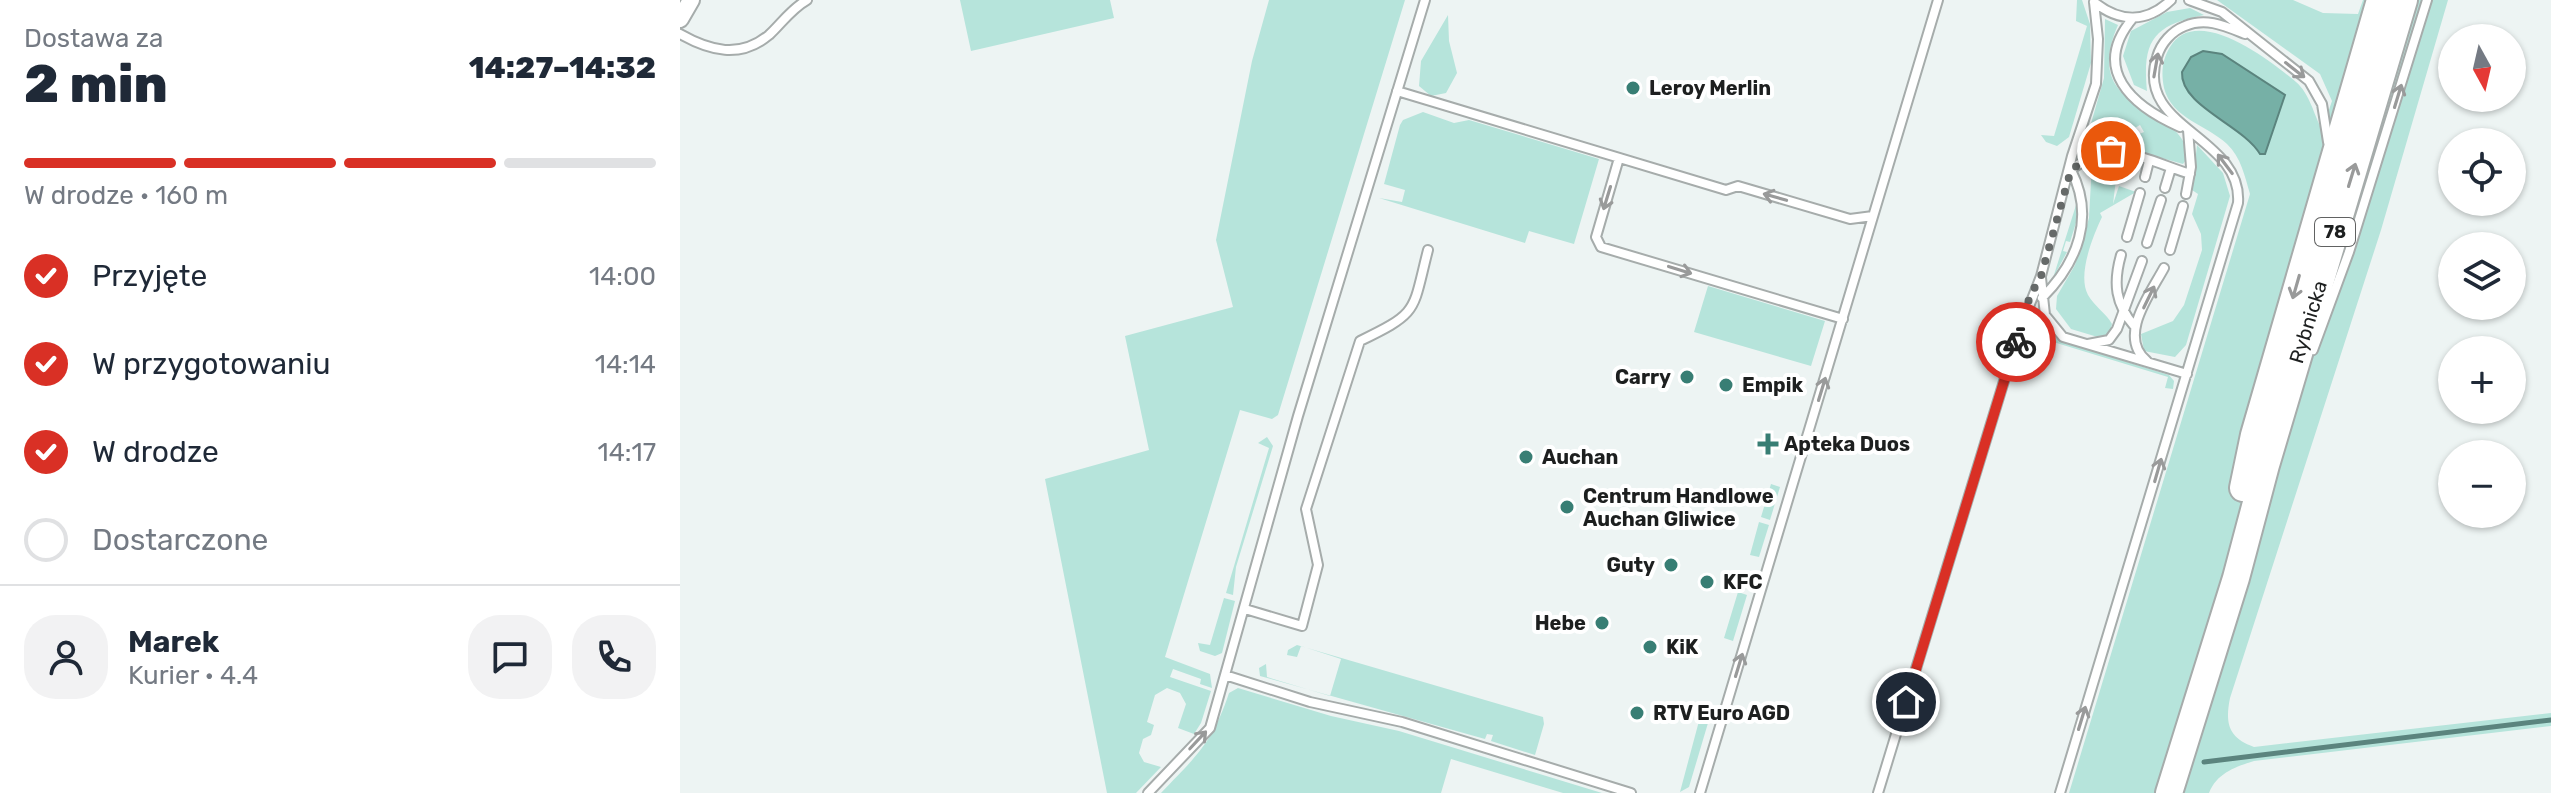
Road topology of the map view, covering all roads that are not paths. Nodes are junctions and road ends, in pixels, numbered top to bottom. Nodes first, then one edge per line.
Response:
1 (691, 0) edge
2 (807, 0) edge
3 (1425, 0) edge
4 (1938, 0) edge
5 (2171, 0) edge
6 (2189, 0) edge
7 (2380, 0) edge
8 (2404, 0) edge
9 (2427, 0) edge
10 (2093, 1) edge
11 (2133, 18) junction
12 (680, 19) edge
13 (680, 34) edge
14 (2245, 34) junction
15 (1397, 91) junction
16 (2188, 130) junction
17 (1619, 158) junction
18 (2149, 161) junction
19 (2171, 168) junction
20 (2071, 170) junction
21 (2190, 174) junction
22 (2145, 177) dead end
23 (2165, 188) dead end
24 (2140, 193) dead end
25 (2186, 194) dead end
26 (2161, 200) dead end
27 (2183, 206) dead end
28 (2319, 213) junction
29 (1873, 216) junction
30 (2127, 237) dead end
31 (2147, 243) dead end
32 (1428, 250) dead end
33 (2170, 250) dead end
34 (2121, 255) dead end
35 (2142, 261) dead end
36 (2164, 268) dead end
37 (2041, 276) junction
38 (2042, 298) junction
39 (2123, 314) junction
40 (1843, 319) junction
41 (2135, 327) junction
42 (2083, 344) junction
43 (2310, 363) dead end
44 (2151, 364) junction
45 (2187, 374) junction
46 (2289, 424) dead end
47 (2266, 465) junction
48 (1245, 609) junction
49 (2213, 644) junction
50 (1225, 675) junction
51 (1148, 793) edge
52 (1631, 793) edge
53 (1700, 793) edge
54 (1878, 793) edge
55 (2060, 793) edge
56 (2169, 793) edge

1 - 12 street
2 - 13 lane
3 - 15 lane
4 - 29 lane
5 - 11 lane
6 - 14 lane
7 - 28 main road, Rybnicka / 78
47 -> 8 main road, Rybnicka / 78
43 -> 9 lane
10 - 11 lane
10 - 20 lane
11 - 16 lane
16 -> 14 lane
14 -> 28 lane
15 - 17 lane
15 - 48 lane
16 - 21 lane
45 -> 16 lane
29 -> 17 lane
17 -> 40 lane
18 - 19 lane
18 - 20 lane
18 - 22 lane
19 - 21 lane
19 - 23 lane
20 - 37 lane
20 - 38 lane
21 - 25 lane
24 - 30 lane
26 - 31 lane
27 - 33 lane
28 -> 49 main road, Rybnicka / 78
29 - 40 lane
32 - 48 lane
34 - 39 lane
35 - 39 lane
41 -> 36 lane
37 - 38 lane
37 - 54 lane
38 - 42 lane
39 - 41 lane
39 - 42 lane
53 -> 40 lane
41 - 44 lane
42 - 44 lane
44 - 45 lane
55 -> 45 lane
46 - 47 lane
47 - 49 main road, Rybnicka / 78
48 - 50 lane
49 - 56 main road, Rybnicka / 78
51 -> 50 lane
50 - 52 lane

